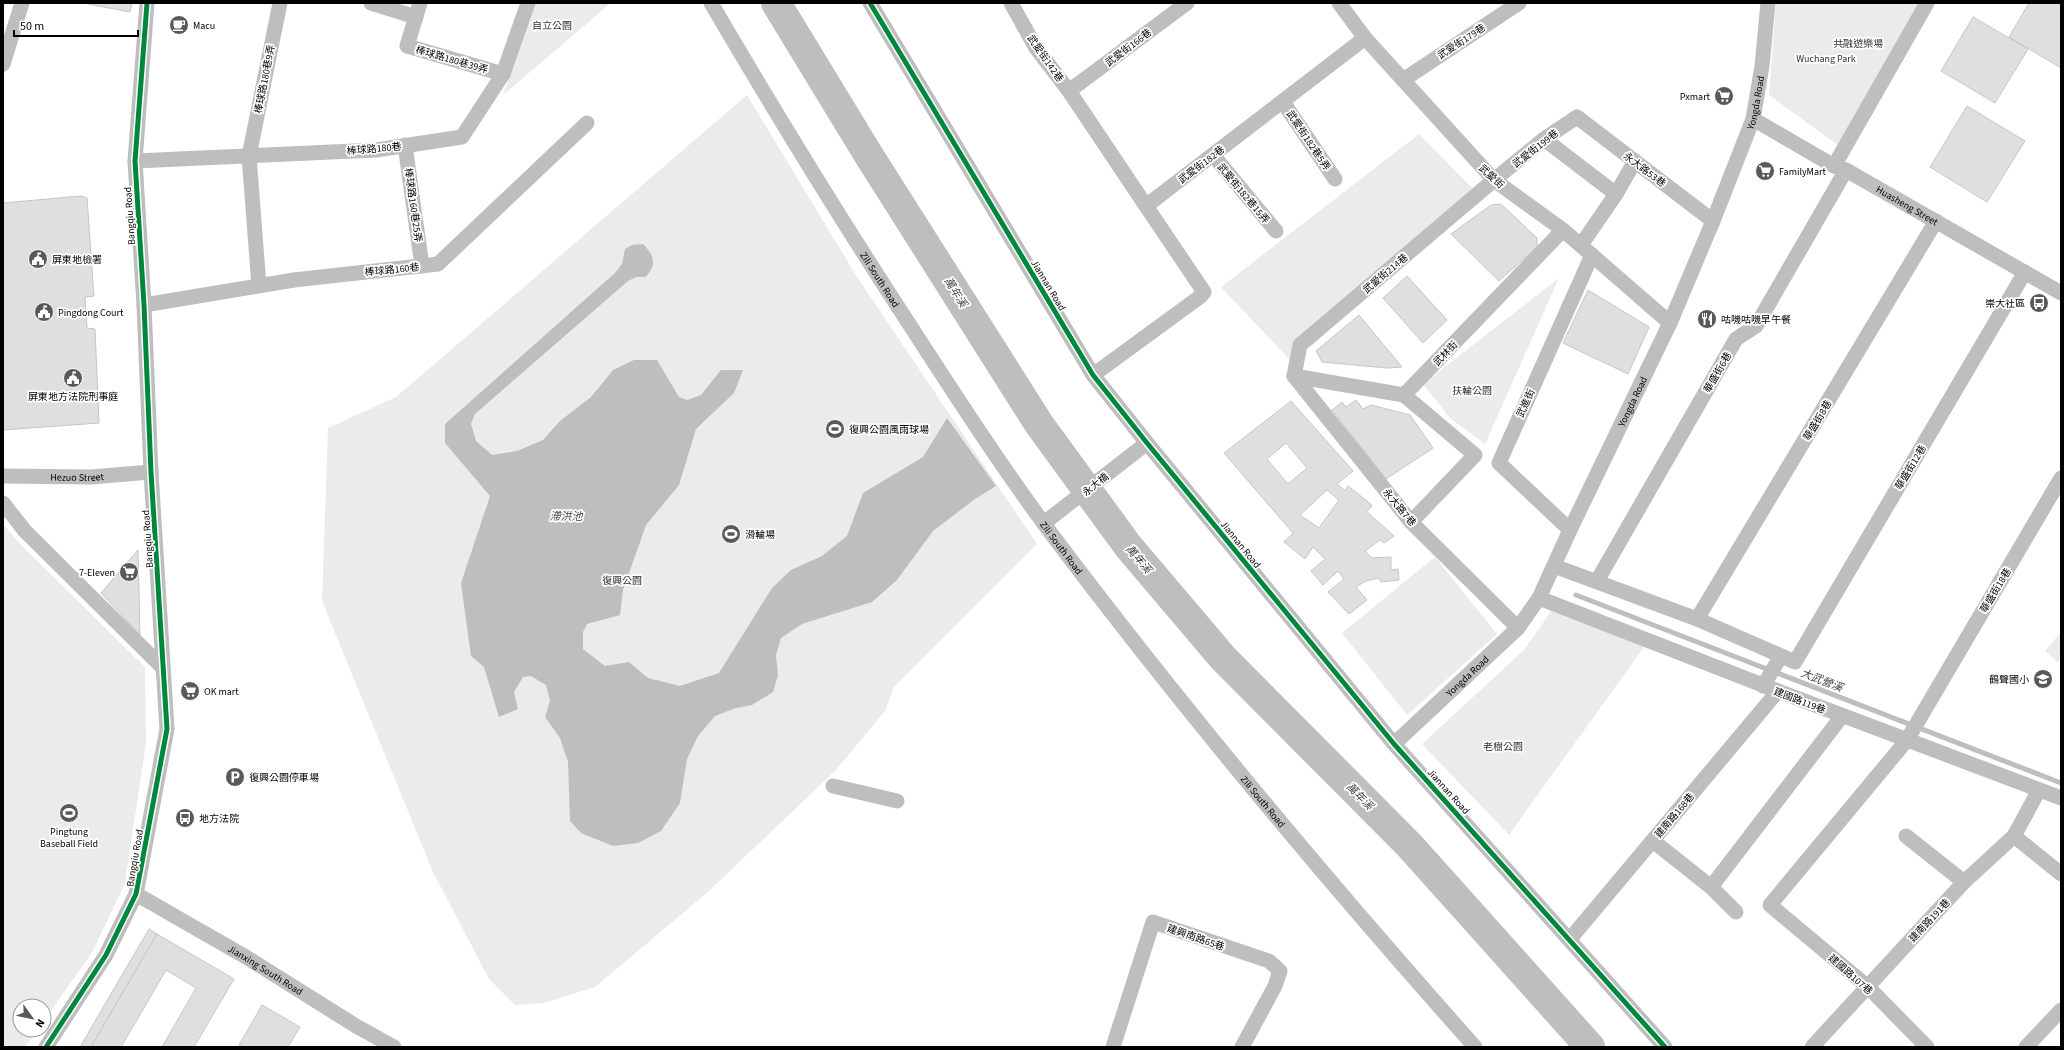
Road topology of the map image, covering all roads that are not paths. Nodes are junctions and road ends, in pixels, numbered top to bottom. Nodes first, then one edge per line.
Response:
1 (22, 3) edge
2 (147, 3) edge
3 (280, 3) edge
4 (371, 3) edge
5 (528, 3) edge
6 (711, 3) edge
7 (870, 3) edge
8 (1011, 3) edge
9 (1187, 3) edge
10 (1338, 3) edge
11 (1519, 3) edge
12 (1768, 3) edge
13 (1927, 3) edge
14 (418, 10) edge
15 (1365, 38) junction
16 (3, 64) edge
17 (503, 74) junction
18 (1403, 80) junction
19 (1069, 91) junction
20 (1283, 102) junction
21 (1577, 117) joint
22 (1753, 120) junction
23 (587, 123) dead end
24 (1544, 139) junction
25 (406, 145) junction
26 (1213, 155) junction
27 (249, 156) junction
28 (135, 161) junction
29 (1635, 161) junction
30 (1840, 168) junction
31 (1335, 179) dead end
32 (1494, 180) junction
33 (1616, 194) junction
34 (1146, 206) junction
35 (1713, 221) junction
36 (1936, 221) junction
37 (1563, 230) junction
38 (1276, 231) dead end
39 (1587, 250) junction
40 (422, 266) junction
41 (2025, 272) junction
42 (259, 286) junction
43 (2061, 293) edge
44 (144, 305) junction
45 (1670, 323) junction
46 (1093, 375) junction
47 (1294, 376) junction
48 (1404, 395) junction
49 (1146, 444) junction
50 (1475, 455) junction
51 (1499, 463) junction
52 (151, 472) junction
53 (3, 476) edge
54 (2061, 478) edge
55 (3, 503) edge
56 (1411, 522) junction
57 (1044, 523) junction
58 (1570, 530) junction
59 (1554, 566) junction
60 (1596, 581) junction
61 (1539, 598) junction
62 (1697, 619) junction
63 (1518, 628) junction
64 (163, 668) junction
65 (1772, 671) junction
66 (1778, 691) junction
67 (1842, 716) junction
68 (1907, 740) junction
69 (1394, 744) junction
70 (833, 786) dead end
71 (2039, 790) junction
72 (2061, 798) edge
73 (897, 801) dead end
74 (1906, 836) dead end
75 (2014, 836) junction
76 (1653, 840) junction
77 (2061, 874) edge
78 (1964, 882) junction
79 (1711, 887) junction
80 (136, 894) junction
81 (1770, 905) joint
82 (1736, 912) dead end
83 (1570, 938) junction
84 (1868, 988) junction
85 (2061, 1010) edge
86 (46, 1047) edge
87 (394, 1047) edge
88 (1113, 1047) edge
89 (1242, 1047) edge
90 (1475, 1047) edge
91 (1665, 1047) edge
92 (1812, 1047) edge
93 (1927, 1047) edge
94 (2026, 1047) edge

1 - 16 street
2 - 28 street, Bangqiu Road
3 - 27 street, 棒球路180巷9弄
4 - 14 street
5 - 17 street, 棒球路180巷
6 - 57 street, Zili South Road
7 - 46 street, Jiannan Road
8 - 19 street, 武愛街142巷
9 - 19 street, 武愛街166巷
10 - 15 street, 武愛街
11 - 18 street, 武愛街179巷
12 - 22 street, Yongda Road
13 - 30 street, 華盛街6巷
14 - 17 street, 棒球路180巷39弄
15 - 18 street, 武愛街
15 - 20 street, 武愛街182巷
17 - 25 street, 棒球路180巷
18 - 32 street, 武愛街
19 - 34 street
20 - 26 street, 武愛街182巷
20 - 31 street, 武愛街182巷5弄
21 - 24 street, 武愛街199巷
21 - 29 street, 永大路53巷
22 - 30 street, Huasheng Street
22 - 35 street, Yongda Road
23 - 40 street, 棒球路160巷
24 - 32 street, 武愛街199巷
24 - 33 street
25 - 27 street, 棒球路180巷
25 - 40 street, 棒球路160巷25弄
26 - 34 street, 武愛街182巷
26 - 38 street, 武愛街182巷15弄
27 - 28 street, 棒球路180巷
27 - 42 street, 棒球路180巷9弄
28 - 44 street, Bangqiu Road
29 - 33 street, 武進街
29 - 35 street, 永大路53巷
30 - 36 street, Huasheng Street
30 - 60 street, 華盛街6巷
32 - 37 street, 武愛街
32 - 47 street, 武愛街214巷
33 - 39 street, 武進街
34 - 46 street
35 - 45 street, Yongda Road
36 - 41 street, Huasheng Street
36 - 62 street, 華盛街8巷
37 - 39 street, 武愛街
37 - 48 street, 武林街
39 - 45 street, 武愛街
39 - 51 street, 武進街
40 - 42 street, 棒球路160巷
41 - 43 street, Huasheng Street
41 - 65 street, 華盛街12巷
42 - 44 street, 棒球路160巷
44 - 52 street, Bangqiu Road
45 - 58 street, Yongda Road
46 - 49 street, Jiannan Road
47 - 48 street
47 - 56 street, 永大路7巷
48 - 50 street
49 - 57 street, 永大橋
49 - 69 street, Jiannan Road
50 - 51 street
50 - 56 street
51 - 58 street
52 - 53 street, Hezuo Street
52 - 64 street, Bangqiu Road
54 - 68 street, 華盛街18巷
55 - 64 street
56 - 63 street, 永大路7巷
57 - 90 street, Zili South Road
58 - 59 street, Yongda Road
59 - 60 street
59 - 61 street, Yongda Road
60 - 62 street
61 - 63 street, Yongda Road
61 - 65 street, 建國路119巷
62 - 65 street
63 - 69 street, Yongda Road
64 - 80 street, Bangqiu Road
65 - 66 street, 建國路119巷
66 - 67 street, 建國路119巷
66 - 76 street, 建南路168巷
67 - 68 street, 建國路119巷
67 - 79 street
68 - 71 street, 建國路119巷
68 - 81 street, 華盛街18巷
69 - 83 street, Jiannan Road
70 - 73 street
71 - 72 street, 建國路119巷
71 - 75 street, 建南路191巷
74 - 78 street
75 - 77 street
75 - 78 street, 建南路191巷
76 - 79 street
76 - 83 street, 建南路168巷
78 - 84 street, 建南路191巷
79 - 82 street
80 - 86 street, Bangqiu Road
80 - 87 street, Jianxing South Road
81 - 84 street, 建國路107巷
83 - 91 street, Jiannan Road
84 - 92 street, 建南路191巷
84 - 93 street, 建國路107巷
85 - 94 street
88 - 89 street, 建興南路65巷

